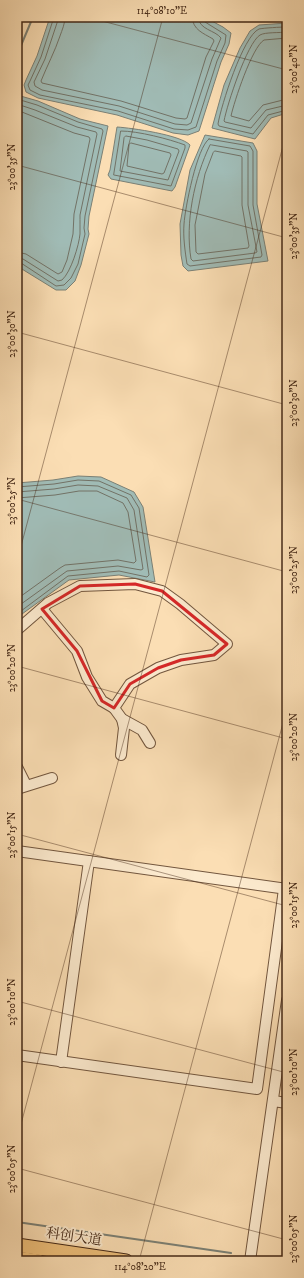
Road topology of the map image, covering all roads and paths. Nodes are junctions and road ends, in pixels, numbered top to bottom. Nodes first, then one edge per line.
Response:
1 (42, 608) junction
2 (17, 630) edge
3 (114, 708) junction
4 (122, 719) junction
5 (150, 743) dead end
6 (121, 755) dead end
7 (17, 767) edge
8 (52, 778) dead end
9 (22, 787) edge
10 (17, 851) edge
11 (89, 861) junction
12 (286, 889) edge
13 (287, 1000) edge
14 (17, 1055) edge
15 (61, 1062) junction
16 (273, 1101) junction
17 (287, 1103) edge
18 (17, 1245) edge
19 (17, 1258) edge
20 (38, 1261) edge
21 (126, 1261) edge
22 (250, 1261) edge

1 - 2 street
1 - 3 street
1 - 3 street
3 - 4 street
4 - 5 street
4 - 6 street
7 - 9 street
8 - 9 street
10 - 11 street
11 - 12 street
11 - 15 street
12 - 15 street
13 - 16 street
14 - 15 street
16 - 17 street
16 - 22 street
18 - 21 main road, 科创大道
19 - 20 main road, 科创大道

